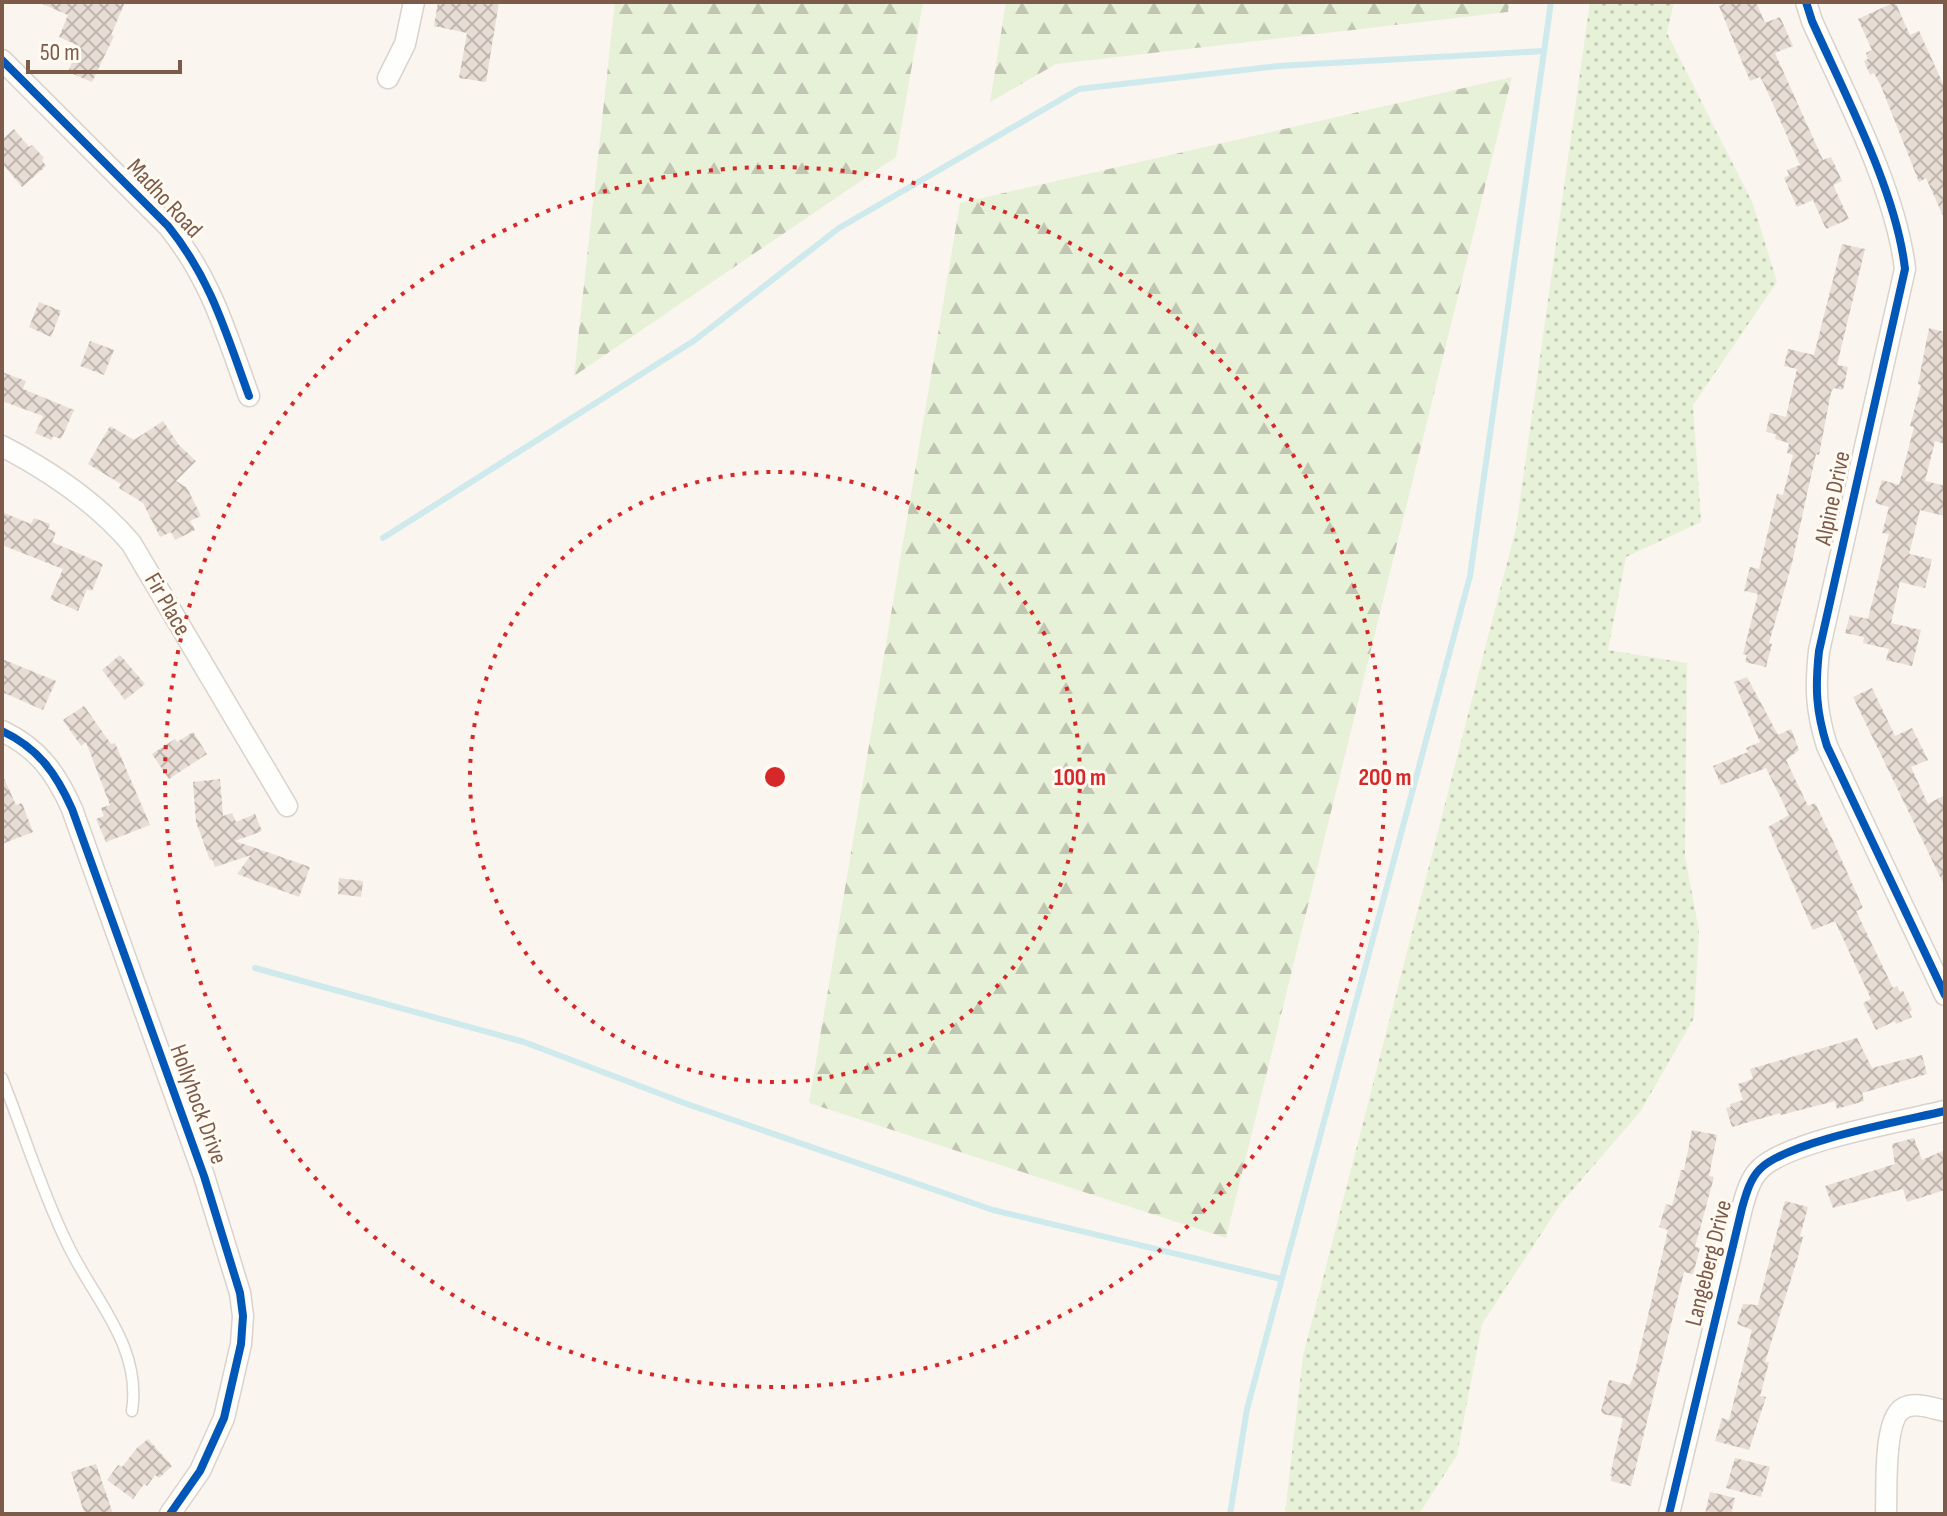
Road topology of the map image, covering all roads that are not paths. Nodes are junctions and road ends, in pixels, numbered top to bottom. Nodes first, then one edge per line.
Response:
1 (414, 2) edge
2 (1806, 2) edge
3 (2, 60) edge
4 (388, 78) dead end
5 (249, 396) dead end
6 (2, 446) edge
7 (2, 731) edge
8 (287, 806) dead end
9 (1945, 995) edge
10 (2, 1078) edge
11 (1945, 1111) edge
12 (132, 1411) dead end
13 (1945, 1411) edge
14 (170, 1514) edge
15 (1669, 1514) edge
16 (1886, 1514) edge

1 - 4 street
2 - 9 street, Alpine Drive
3 - 5 street, Madho Road
6 - 8 street, Fir Place
7 - 14 street, Hollyhock Drive
10 - 12 lane
11 - 15 street, Langeberg Drive
13 - 16 street

